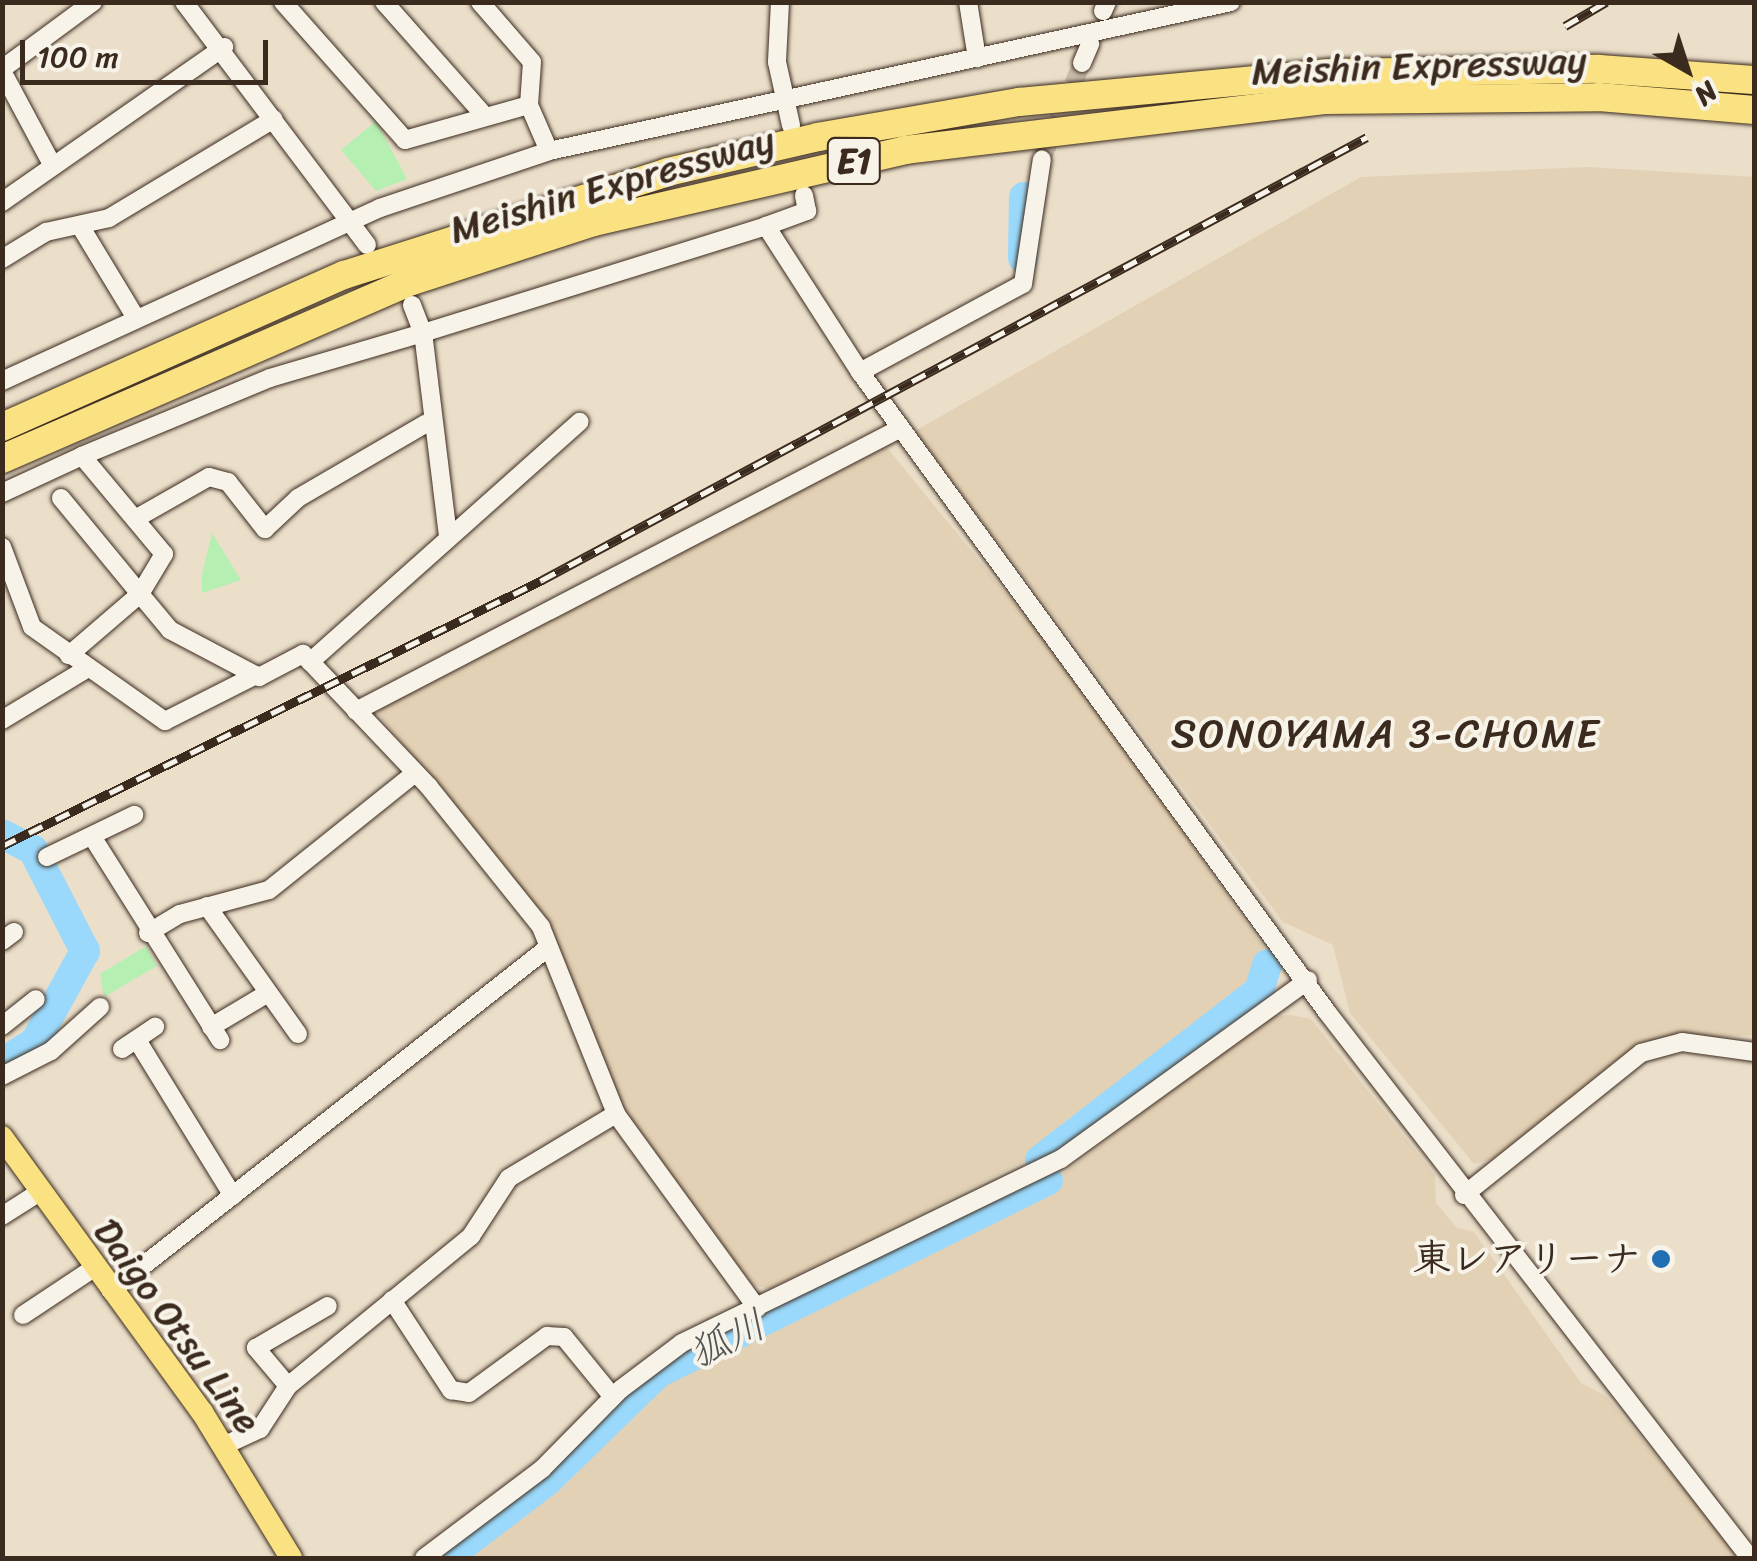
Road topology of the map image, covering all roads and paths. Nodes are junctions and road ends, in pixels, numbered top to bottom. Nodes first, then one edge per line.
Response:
1 (93, 2) edge
2 (184, 2) edge
3 (283, 2) edge
4 (384, 2) edge
5 (480, 2) edge
6 (780, 2) edge
7 (968, 2) edge
8 (1231, 2) edge
9 (1090, 44) dead end
10 (224, 47) junction
11 (977, 58) junction
12 (1082, 63) tunnel mouth
13 (3, 77) edge
14 (1754, 80) edge
15 (786, 98) junction
16 (529, 105) junction
17 (1754, 110) edge
18 (483, 114) junction
19 (274, 119) junction
20 (791, 125) dead end
21 (549, 151) junction
22 (1042, 160) tunnel mouth
23 (53, 166) junction
24 (804, 194) dead end
25 (2, 202) edge
26 (346, 224) junction
27 (766, 226) junction
28 (82, 229) junction
29 (367, 245) dead end
30 (2, 259) edge
31 (412, 305) dead end
32 (136, 318) junction
33 (423, 332) junction
34 (860, 372) junction
35 (2, 382) edge
36 (427, 422) junction
37 (579, 422) dead end
38 (2, 427) edge
39 (901, 428) junction
40 (82, 456) junction
41 (2, 459) edge
42 (2, 493) edge
43 (61, 498) dead end
44 (134, 519) junction
45 (448, 536) junction
46 (2, 547) edge
47 (140, 594) junction
48 (69, 655) junction
49 (310, 662) junction
50 (88, 668) junction
51 (256, 675) junction
52 (356, 710) junction
53 (2, 720) edge
54 (416, 773) junction
55 (134, 815) dead end
56 (93, 838) junction
57 (47, 857) dead end
58 (207, 906) junction
59 (148, 933) junction
60 (544, 950) junction
61 (1308, 980) junction
62 (268, 993) junction
63 (36, 999) dead end
64 (100, 1008) dead end
65 (2, 1026) edge
66 (155, 1027) dead end
67 (298, 1034) dead end
68 (1754, 1052) edge
69 (2, 1076) edge
70 (616, 1114) junction
71 (2, 1136) edge
72 (38, 1192) junction
73 (1464, 1195) junction
74 (233, 1196) junction
75 (2, 1216) edge
76 (94, 1268) junction
77 (111, 1292) junction
78 (392, 1300) junction
79 (328, 1306) dead end
80 (757, 1308) junction
81 (23, 1315) dead end
82 (288, 1386) junction
83 (613, 1398) junction
84 (223, 1446) junction
85 (291, 1558) edge
86 (424, 1558) edge
87 (1750, 1558) edge

1 - 13 street
2 - 10 street
3 - 18 street
4 - 18 street
5 - 16 street
6 - 15 street
7 - 11 street
8 - 11 street
9 - 12 street
10 - 19 street
10 - 23 street
11 - 15 street
13 - 23 street
14 - 38 highway, Meishin Expressway / E1
15 - 20 street
15 - 21 street
16 - 18 street
16 - 21 street
17 - 41 highway, Meishin Expressway / E1
19 - 26 street
19 - 28 street
21 - 26 street
22 - 34 street
23 - 25 street
24 - 27 street
26 - 29 street
26 - 32 street
27 - 33 street
27 - 34 street
28 - 30 street
28 - 32 street
31 - 33 street
32 - 35 street
33 - 36 street
33 - 40 street
34 - 39 street
36 - 44 street
36 - 45 street
37 - 45 street
39 - 52 street
39 - 61 street
40 - 42 street
40 - 44 street
43 - 47 street
44 - 47 street
45 - 49 street
46 - 48 street
47 - 48 street
47 - 51 street
48 - 50 street
49 - 51 street
49 - 52 street
50 - 51 street
50 - 53 street
52 - 54 street
54 - 58 street
54 - 60 street
55 - 56 street
56 - 57 street
56 - 59 street
58 - 59 street
58 - 62 street
59 - 62 street
60 - 70 street
60 - 74 street
61 - 73 street
61 - 80 street
62 - 67 street
63 - 65 street
64 - 69 street
66 - 74 street
68 - 73 street
70 - 78 street
70 - 80 street
71 - 72 main road, Daigo Otsu Line
72 - 75 street
72 - 76 main road, Daigo Otsu Line
73 - 87 street
74 - 77 street
76 - 77 main road, Daigo Otsu Line
76 - 81 street
77 - 84 main road, Daigo Otsu Line
78 - 82 street
78 - 83 street
79 - 82 street
80 - 83 street
82 - 84 street
83 - 86 street
84 - 85 main road, Daigo Otsu Line

